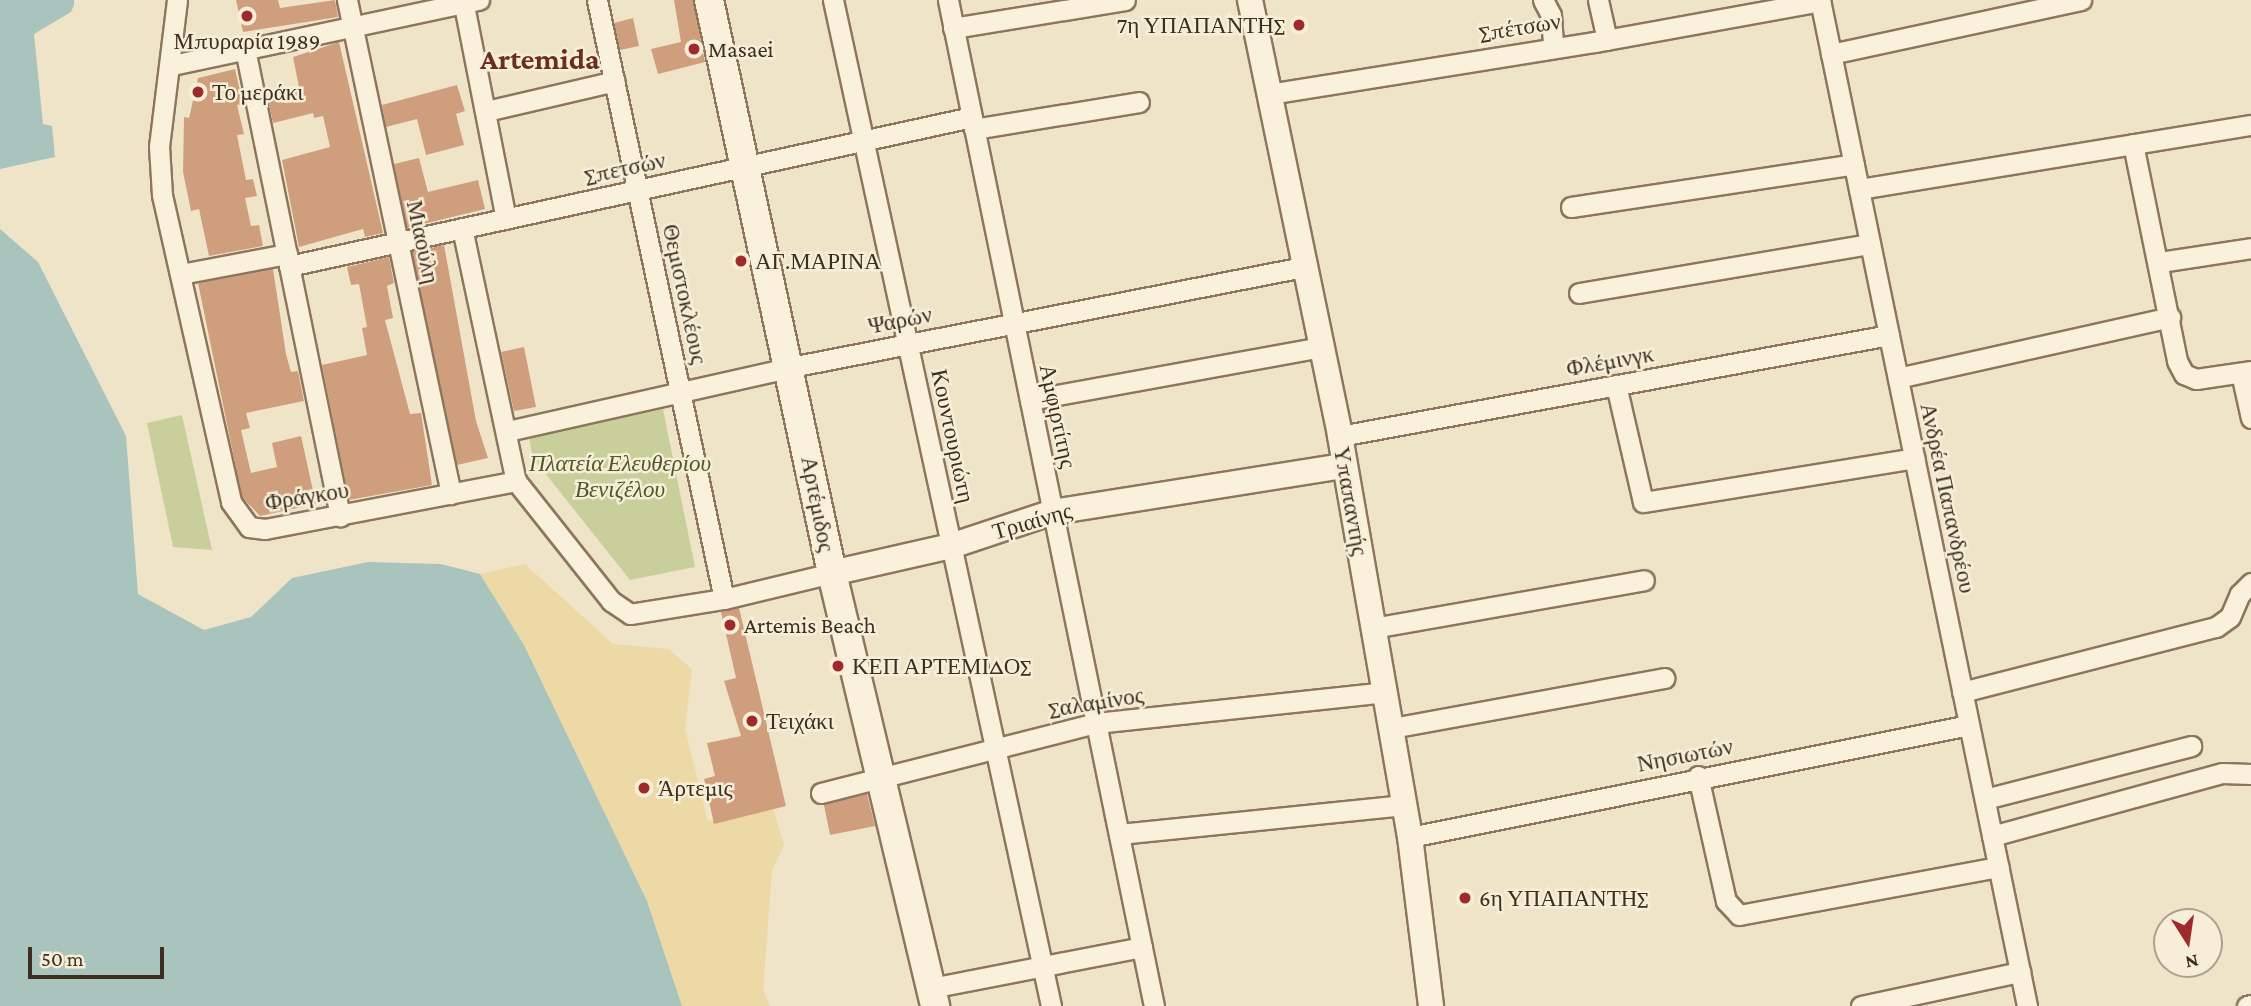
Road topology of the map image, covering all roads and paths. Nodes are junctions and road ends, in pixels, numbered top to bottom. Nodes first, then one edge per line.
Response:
1 (177, 0) edge
2 (347, 0) edge
3 (597, 0) edge
4 (709, 0) edge
5 (833, 0) edge
6 (948, 0) edge
7 (1125, 0) edge
8 (1250, 0) edge
9 (1543, 0) edge
10 (1598, 0) edge
11 (1820, 0) edge
12 (2081, 0) edge
13 (468, 1) edge
14 (1089, 3) edge
15 (352, 27) junction
16 (954, 28) junction
17 (1607, 40) junction
18 (1553, 46) junction
19 (245, 49) junction
20 (1831, 54) junction
21 (172, 65) junction
22 (615, 81) junction
23 (1269, 94) junction
24 (1139, 102) dead end
25 (486, 111) junction
26 (973, 122) junction
27 (2251, 125) edge
28 (864, 140) junction
29 (2133, 144) junction
30 (1853, 164) junction
31 (747, 166) junction
32 (1859, 189) junction
33 (638, 190) junction
34 (1571, 207) dead end
35 (506, 219) junction
36 (462, 228) junction
37 (398, 242) junction
38 (1870, 244) junction
39 (2251, 248) edge
40 (288, 260) junction
41 (2160, 262) junction
42 (1303, 267) junction
43 (181, 274) junction
44 (1579, 293) dead end
45 (2170, 317) junction
46 (1014, 322) junction
47 (1889, 335) junction
48 (908, 344) junction
49 (1322, 347) junction
50 (791, 367) junction
51 (2246, 372) edge
52 (1898, 378) junction
53 (1616, 385) junction
54 (680, 393) junction
55 (1030, 400) junction
56 (2251, 418) edge
57 (508, 431) junction
58 (1340, 436) junction
59 (1914, 457) junction
60 (1344, 466) junction
61 (516, 481) junction
62 (451, 494) junction
63 (1053, 512) junction
64 (340, 516) junction
65 (951, 546) junction
66 (832, 573) junction
67 (1644, 580) dead end
68 (2251, 583) edge
69 (724, 599) junction
70 (1373, 628) junction
71 (1664, 678) dead end
72 (1385, 692) junction
73 (1962, 692) junction
74 (1096, 723) junction
75 (1969, 725) junction
76 (1392, 728) junction
77 (994, 746) junction
78 (2191, 746) dead end
79 (2251, 774) edge
80 (1698, 776) junction
81 (880, 780) junction
82 (821, 793) dead end
83 (1984, 799) junction
84 (1405, 805) junction
85 (1119, 834) junction
86 (1992, 836) junction
87 (1410, 837) junction
88 (1999, 867) junction
89 (1142, 947) junction
90 (1042, 966) junction
91 (2020, 972) junction
92 (933, 997) edge
93 (1051, 1006) edge
94 (1154, 1006) edge
95 (1432, 1006) edge
96 (1861, 1006) edge
97 (2027, 1006) edge

1 - 21 street, Φράγκου
2 - 15 street, Μιαούλη
3 - 22 street, Θεμιστοκλέους
4 - 31 main road, Αρτέμιδος
5 - 28 street, Κουντουριώτη
6 - 16 street, Αμφιρτίτης
7 - 14 street
8 - 23 street, Υπαπαντής
9 - 18 street
10 - 17 street
11 - 17 street, Σπέτσων
11 - 20 street, Ανδρέα Παπανδρέου
12 - 20 street
13 - 15 street
13 - 25 street
14 - 16 street
15 - 19 street
15 - 37 street, Μιαούλη
16 - 26 street, Αμφιρτίτης
17 - 18 street, Σπέτσων
18 - 23 street, Σπέτσων
19 - 21 street
19 - 40 street
20 - 30 street, Ανδρέα Παπανδρέου
21 - 43 street, Φράγκου
22 - 25 street
22 - 33 street, Θεμιστοκλέους
23 - 42 street, Υπαπαντής
24 - 26 street, Σπετσών
25 - 35 street
26 - 28 street, Σπετσών
26 - 46 street, Αμφιρτίτης
27 - 29 street
28 - 31 street, Σπετσών
28 - 48 street, Κουντουριώτη
29 - 32 street
29 - 41 street
30 - 32 street, Ανδρέα Παπανδρέου
30 - 34 street
31 - 33 street, Σπετσών
31 - 50 main road, Αρτέμιδος
32 - 38 street, Ανδρέα Παπανδρέου
33 - 35 street, Σπετσών
33 - 54 street, Θεμιστοκλέους
35 - 36 street, Σπετσών
36 - 37 street, Σπετσών
36 - 57 street
37 - 40 street, Σπετσών
37 - 62 street, Μιαούλη
38 - 44 street
38 - 47 street, Ανδρέα Παπανδρέου
39 - 41 street
40 - 43 street, Σπετσών
40 - 64 street
41 - 45 street
42 - 46 street, Ψαρών
42 - 49 street, Υπαπαντής
43 - 64 street, Φράγκου
45 - 51 street
45 - 52 street
46 - 48 street, Ψαρών
46 - 55 street, Αμφιρτίτης
47 - 52 street, Ανδρέα Παπανδρέου
47 - 53 street, Φλέμινγκ
48 - 50 street, Ψαρών
48 - 65 street, Κουντουριώτη
49 - 55 street
49 - 58 street, Υπαπαντής
50 - 54 street, Ψαρών
50 - 66 main road, Αρτέμιδος
51 - 56 street
52 - 59 street, Ανδρέα Παπανδρέου
53 - 58 street, Φλέμινγκ
53 - 59 street
54 - 57 street, Ψαρών
54 - 69 street, Θεμιστοκλέους
55 - 63 street, Αμφιρτίτης
57 - 61 street
58 - 60 street, Υπαπαντής
59 - 73 street, Ανδρέα Παπανδρέου
60 - 63 street, Τριαίνης
60 - 70 street, Υπαπαντής
61 - 62 street, Φράγκου
61 - 69 street
62 - 64 street, Φράγκου
63 - 65 street, Τριαίνης
63 - 74 street, Αμφιρτίτης
65 - 66 street, Τριαίνης
65 - 77 street, Κουντουριώτη
66 - 69 street, Τριαίνης
66 - 81 main road, Αρτέμιδος
67 - 70 street
68 - 73 street
70 - 72 street, Υπαπαντής
71 - 76 street
72 - 74 street, Σαλαμίνος
72 - 76 street, Υπαπαντής
73 - 75 street, Ανδρέα Παπανδρέου
74 - 77 street, Σαλαμίνος
74 - 85 street, Αμφιρτίτης
75 - 80 street, Νησιωτών
75 - 83 street, Ανδρέα Παπανδρέου
76 - 84 street, Υπαπαντής
77 - 81 street, Σαλαμίνος
77 - 90 street, Κουντουριώτη
78 - 83 street
79 - 86 street
80 - 87 street, Νησιωτών
80 - 88 street
81 - 82 street, Σαλαμίνος
81 - 92 main road, Αρτέμιδος
83 - 86 street, Ανδρέα Παπανδρέου
84 - 85 street
84 - 87 street, Υπαπαντής
85 - 89 street, Αμφιρτίτης
86 - 88 street, Ανδρέα Παπανδρέου
87 - 95 street, Υπαπαντής
88 - 91 street, Ανδρέα Παπανδρέου
89 - 90 street
89 - 94 street, Αμφιρτίτης
90 - 92 street
90 - 93 street, Κουντουριώτη
91 - 96 street
91 - 97 street, Ανδρέα Παπανδρέου

